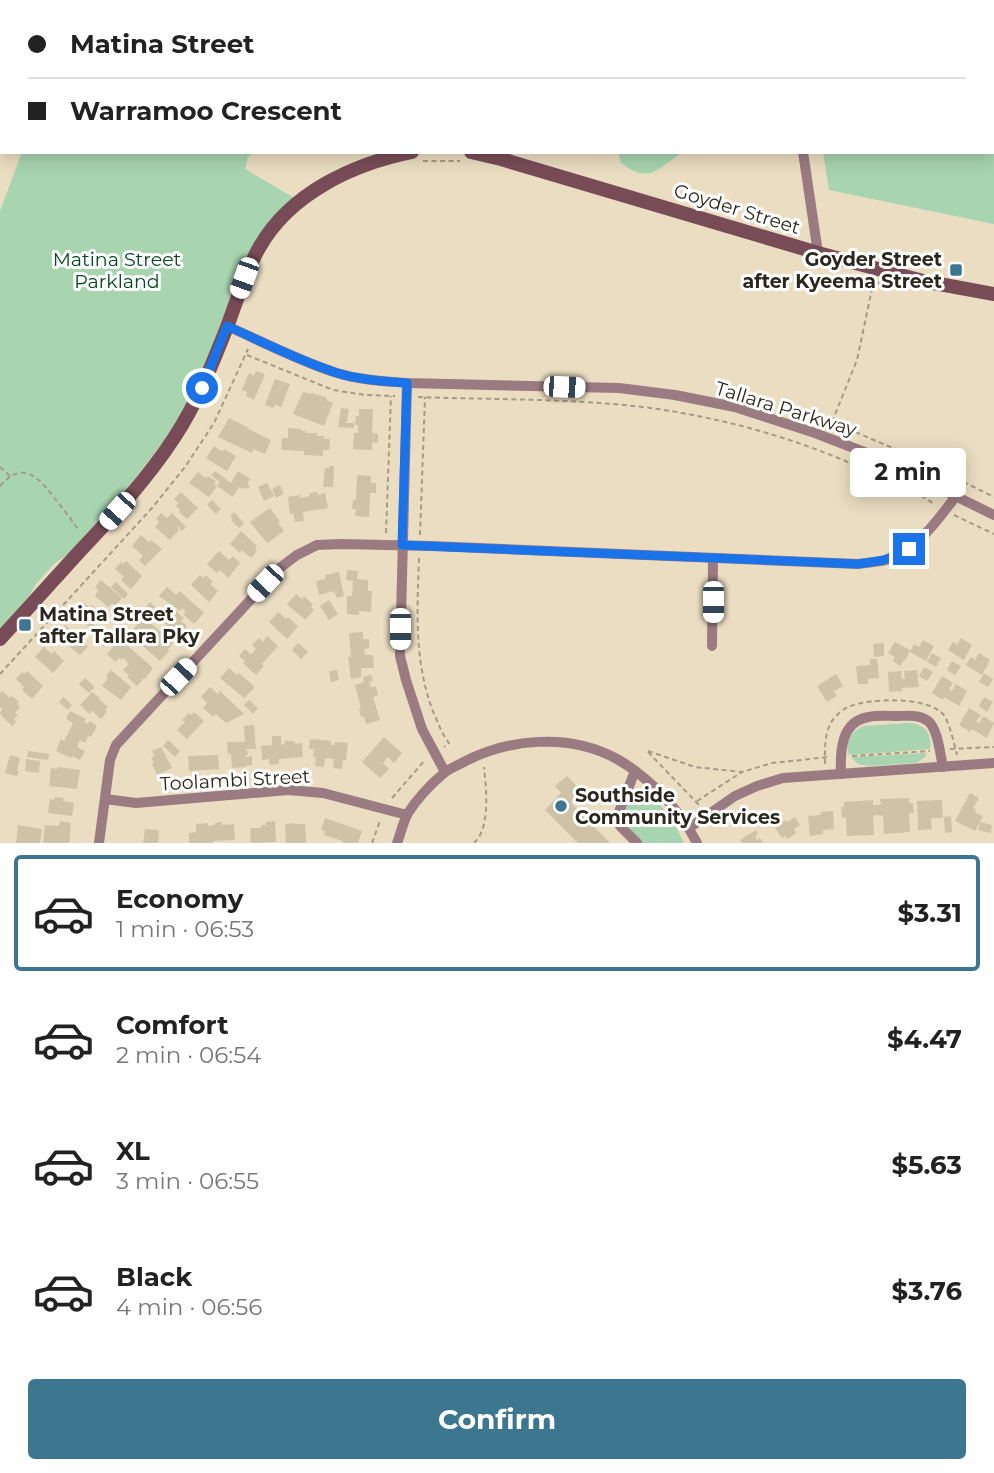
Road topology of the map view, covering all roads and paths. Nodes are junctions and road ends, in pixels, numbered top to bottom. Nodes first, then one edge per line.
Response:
1 (803, 154) edge
2 (416, 156) edge
3 (465, 156) edge
4 (818, 253) junction
5 (849, 275) dead end
6 (994, 294) edge
7 (227, 326) junction
8 (253, 338) junction
9 (246, 354) junction
10 (407, 383) junction
11 (391, 396) junction
12 (407, 397) junction
13 (425, 397) junction
14 (0, 467) edge
15 (10, 476) junction
16 (0, 486) edge
17 (956, 496) junction
18 (994, 497) edge
19 (944, 511) junction
20 (994, 515) edge
21 (994, 534) edge
22 (88, 543) junction
23 (385, 545) junction
24 (402, 545) junction
25 (420, 546) junction
26 (713, 559) junction
27 (0, 639) edge
28 (712, 646) dead end
29 (0, 674) edge
30 (994, 747) edge
31 (940, 750) junction
32 (434, 753) junction
33 (481, 754) junction
34 (841, 756) junction
35 (994, 763) edge
36 (943, 767) junction
37 (635, 771) junction
38 (445, 772) junction
39 (742, 772) junction
40 (841, 774) junction
41 (105, 799) junction
42 (696, 802) junction
43 (384, 809) junction
44 (407, 814) junction
45 (708, 815) junction
46 (689, 828) junction
47 (99, 843) edge
48 (372, 843) edge
49 (397, 843) edge
50 (474, 843) edge
51 (637, 843) edge
52 (697, 843) edge

1 - 4 street
2 - 3 path
2 - 7 street
3 - 4 street, Goyder Street
4 - 6 street, Goyder Street
5 - 18 path
7 - 8 street, Tallara Parkway
7 - 22 street
8 - 9 path
8 - 10 street, Tallara Parkway
9 - 11 path
9 - 29 path
10 - 12 street
10 - 17 street, Tallara Parkway
11 - 12 path
11 - 23 path
12 - 13 path
12 - 24 street
13 - 19 path
13 - 25 path
14 - 15 path
15 - 16 path
15 - 22 path
17 - 19 street
17 - 20 street, Tallara Parkway
19 - 21 path
19 - 26 street
22 - 27 street
23 - 24 street
23 - 41 street
24 - 25 street
24 - 32 street
25 - 26 street
25 - 32 path
26 - 28 street
30 - 31 path
31 - 34 path
31 - 34 street
31 - 36 street
32 - 38 street
32 - 43 path
33 - 37 street
33 - 38 street
33 - 50 path
34 - 39 path
34 - 40 street
35 - 36 street
36 - 40 street
37 - 46 street
37 - 51 street
38 - 44 street
39 - 42 path
39 - 42 path
40 - 45 street
41 - 43 street, Toolambi Street
41 - 47 street
42 - 45 path
43 - 44 street, Toolambi Street
43 - 48 path
44 - 49 street
45 - 46 street
46 - 52 street

